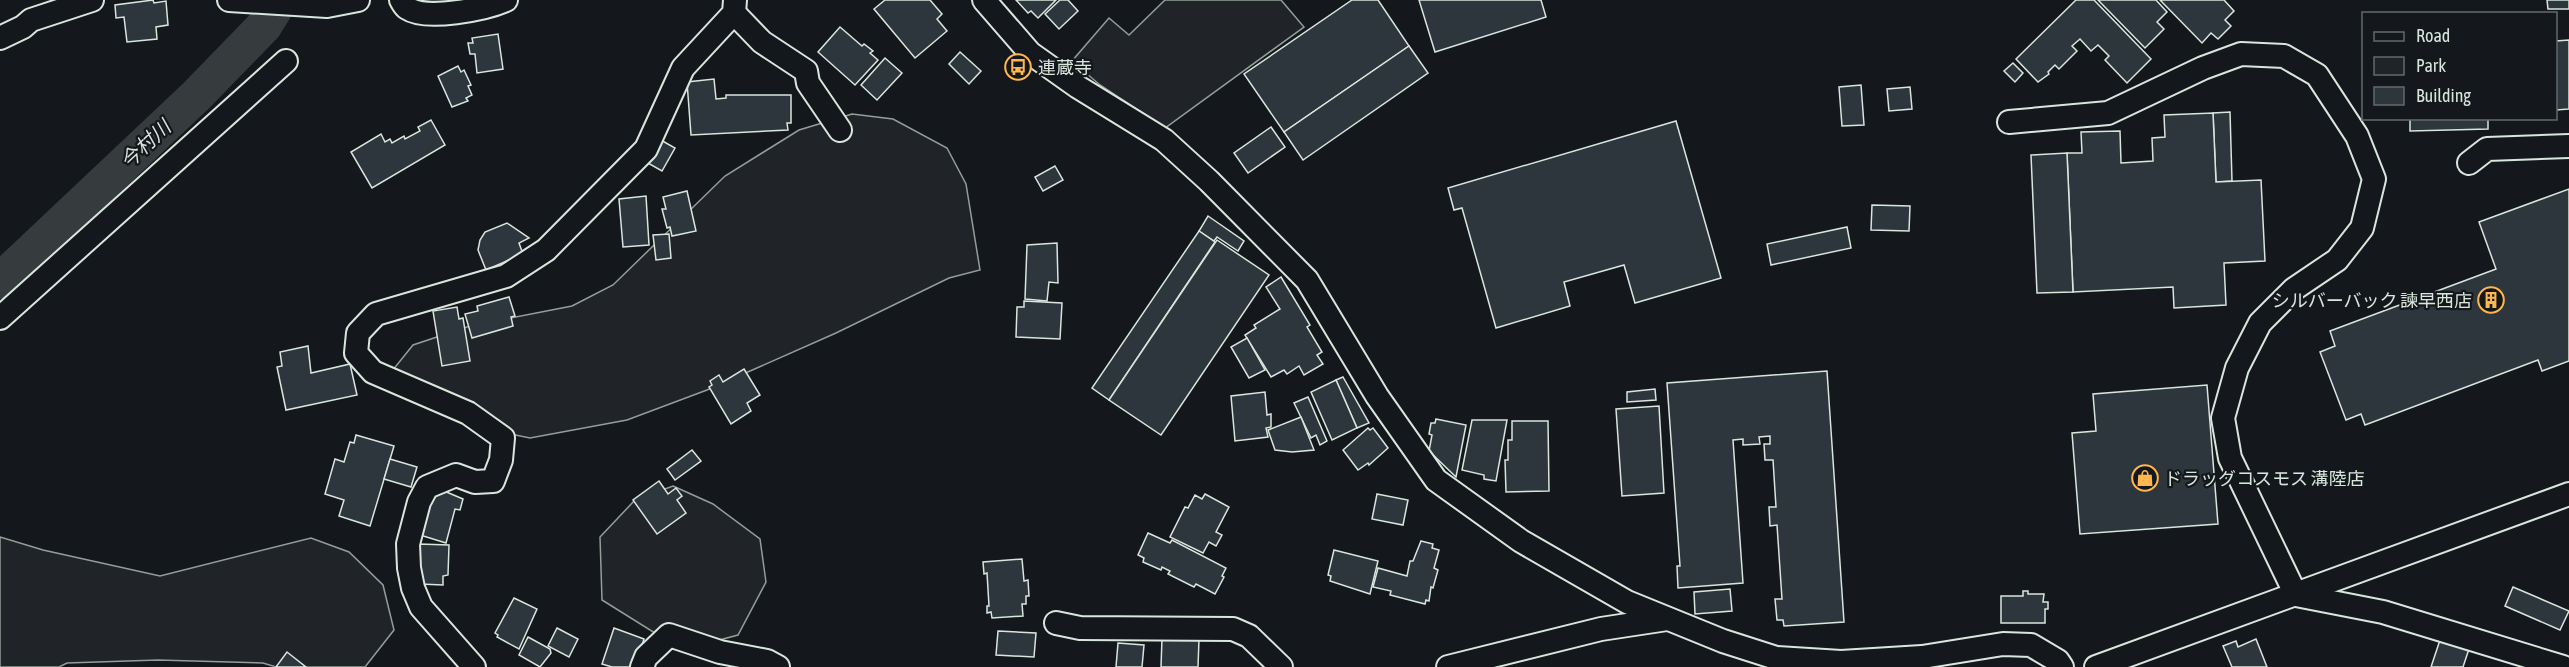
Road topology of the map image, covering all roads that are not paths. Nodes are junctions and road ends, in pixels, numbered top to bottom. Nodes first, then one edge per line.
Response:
1 (358, 0) edge
2 (401, 0) edge
3 (506, 0) edge
4 (984, 0) edge
5 (234, 1) edge
6 (82, 2) edge
7 (322, 3) edge
8 (734, 6) edge
9 (0, 18) edge
10 (23, 27) junction
11 (0, 38) edge
12 (286, 61) dead end
13 (2009, 122) dead end
14 (840, 130) dead end
15 (2569, 146) edge
16 (2469, 163) dead end
17 (0, 318) edge
18 (2569, 494) edge
19 (2296, 595) junction
20 (1667, 619) junction
21 (1056, 623) dead end
22 (474, 667) edge
23 (642, 667) edge
24 (778, 667) edge
25 (1281, 667) edge
26 (1448, 667) edge
27 (2062, 667) edge
28 (2096, 667) edge
29 (2563, 667) edge

1 - 7 street
2 - 3 street
4 - 20 street
5 - 7 street
6 - 10 street
8 - 14 street
8 - 22 street
9 - 10 street
10 - 11 street
12 - 17 street
13 - 19 street
15 - 16 street
18 - 19 street
19 - 28 street
19 - 29 street
20 - 26 street
20 - 27 street
21 - 25 street
23 - 24 street

